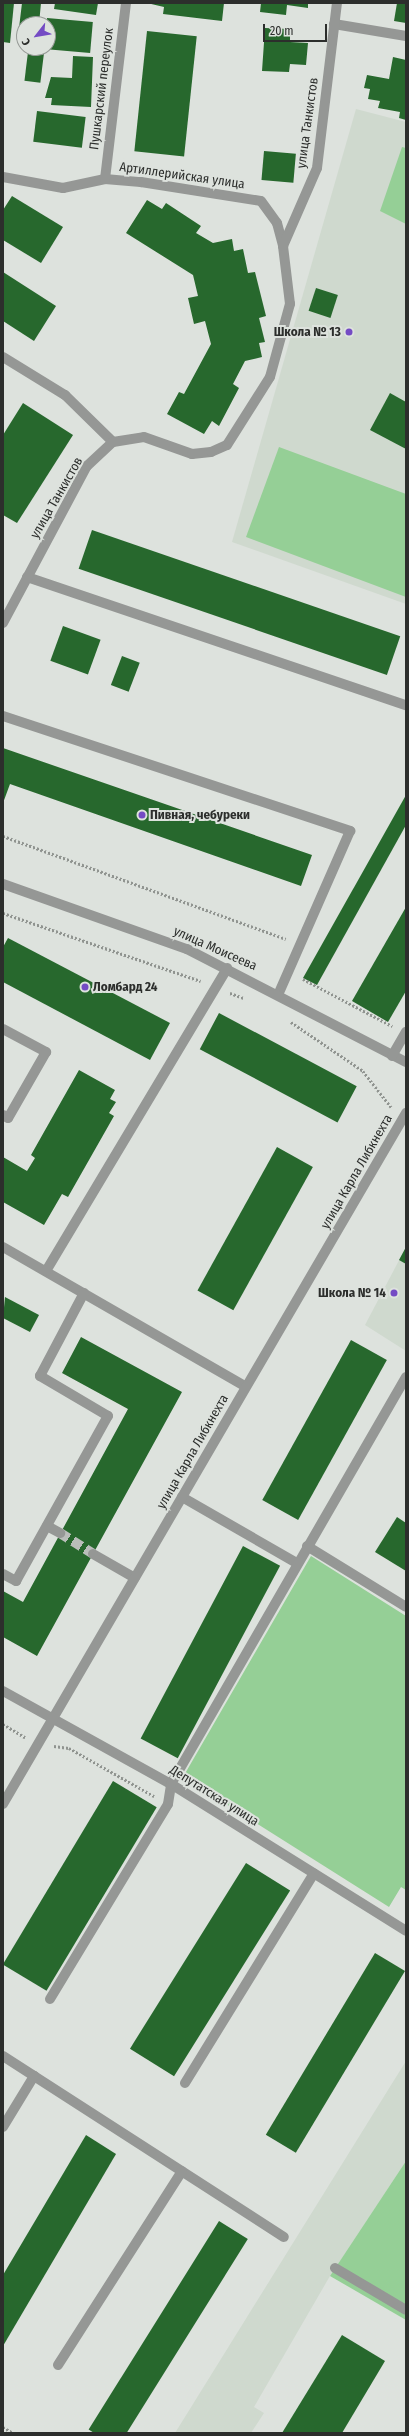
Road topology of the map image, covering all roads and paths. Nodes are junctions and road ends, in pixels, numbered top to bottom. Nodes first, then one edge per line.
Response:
1 (126, 3) edge
2 (337, 3) edge
3 (334, 24) junction
4 (406, 36) edge
5 (3, 177) edge
6 (105, 179) junction
7 (284, 246) junction
8 (3, 357) edge
9 (113, 442) junction
10 (27, 578) junction
11 (3, 623) edge
12 (406, 705) edge
13 (3, 716) edge
14 (3, 836) edge
15 (3, 884) edge
16 (300, 944) junction
17 (227, 968) junction
18 (288, 971) junction
19 (279, 993) junction
20 (3, 1029) edge
21 (406, 1032) edge
22 (392, 1056) junction
23 (406, 1062) edge
24 (406, 1113) edge
25 (3, 1116) edge
26 (3, 1247) edge
27 (46, 1271) junction
28 (84, 1293) junction
29 (406, 1377) edge
30 (246, 1387) junction
31 (182, 1497) junction
32 (47, 1526) junction
33 (60, 1533) tunnel mouth
34 (307, 1546) junction
35 (93, 1554) tunnel mouth
36 (296, 1563) junction
37 (3, 1574) edge
38 (135, 1578) junction
39 (406, 1608) edge
40 (3, 1691) edge
41 (52, 1720) junction
42 (3, 1724) edge
43 (38, 1744) junction
44 (171, 1784) junction
45 (3, 1804) edge
46 (168, 1804) junction
47 (314, 1874) junction
48 (406, 1931) edge
49 (50, 1999) dead end
50 (3, 2056) edge
51 (34, 2076) junction
52 (185, 2083) dead end
53 (3, 2127) edge
54 (182, 2171) junction
55 (284, 2237) dead end
56 (335, 2268) dead end
57 (406, 2310) edge
58 (58, 2365) dead end
59 (3, 2427) edge
60 (13, 2433) edge

1 - 6 street, Пушкарский переулок
2 - 3 street, улица Танкистов
3 - 4 street
3 - 7 street, улица Танкистов
5 - 6 street, Артиллерийская улица
6 - 7 street, Артиллерийская улица
7 - 9 street, улица Танкистов
8 - 9 street
9 - 10 street, улица Танкистов
10 - 11 street, улица Танкистов
10 - 12 street
13 - 16 street
14 - 16 path
15 - 17 street, улица Моисеева
16 - 18 street
17 - 19 street, улица Моисеева
17 - 27 street
18 - 19 street
18 - 21 path
19 - 22 street, улица Моисеева
20 - 25 street
21 - 22 street
22 - 23 street, улица Моисеева
24 - 30 street, улица Карла Либкнехта
26 - 27 street
27 - 28 street
28 - 30 street
28 - 32 street
29 - 34 street
30 - 31 street, улица Карла Либкнехта
31 - 36 street
31 - 38 street, улица Карла Либкнехта
32 - 33 street
32 - 37 street
34 - 36 street
34 - 39 street
35 - 38 street
36 - 44 street
38 - 41 street, улица Карла Либкнехта
40 - 41 street, Депутатская улица
41 - 43 street, улица Карла Либкнехта
41 - 44 street, Депутатская улица
42 - 43 path
43 - 45 street, улица Карла Либкнехта
43 - 46 path
44 - 46 street
44 - 47 street, Депутатская улица
46 - 49 street
47 - 48 street, Депутатская улица
47 - 52 street
50 - 51 street
51 - 53 street
51 - 54 street
54 - 55 street
54 - 58 street
56 - 57 street
59 - 60 path

